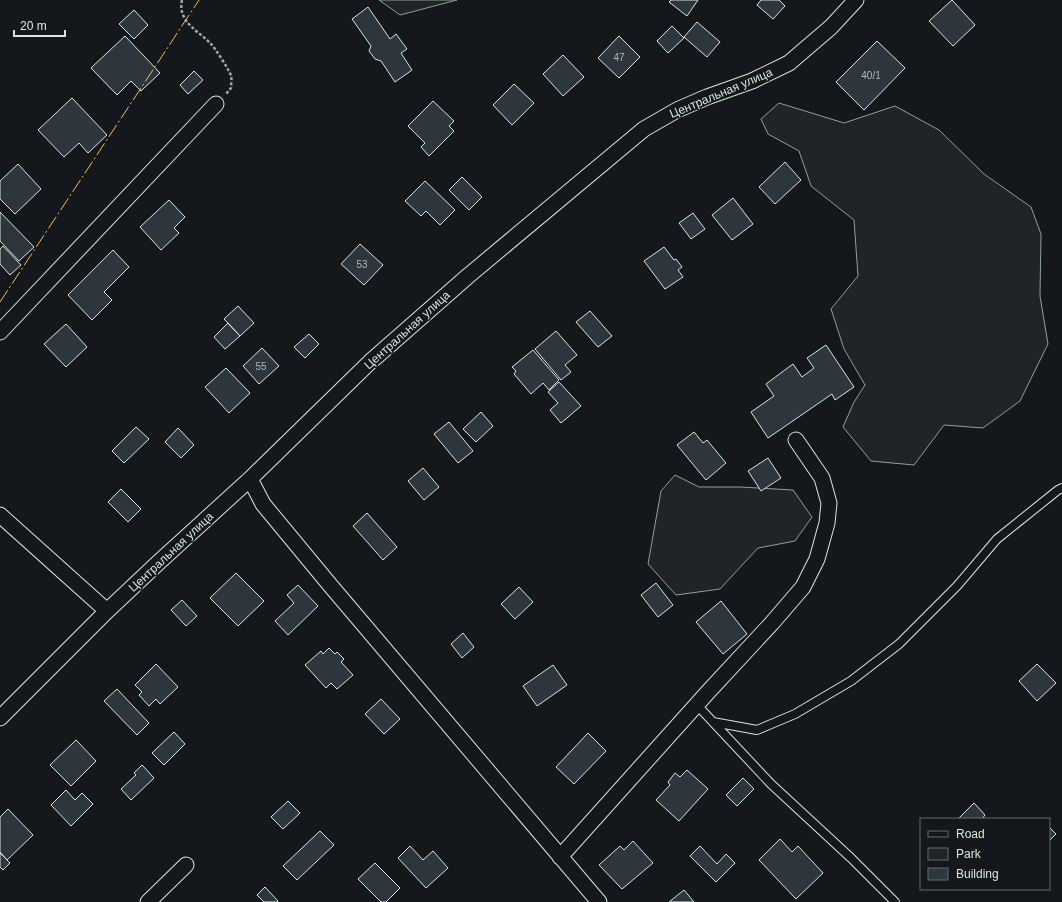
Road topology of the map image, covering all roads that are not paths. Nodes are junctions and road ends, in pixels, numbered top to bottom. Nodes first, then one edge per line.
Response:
1 (856, 0) edge
2 (216, 104) road end
3 (0, 332) edge
4 (796, 440) dead end
5 (250, 479) junction
6 (1062, 488) edge
7 (0, 515) edge
8 (107, 611) junction
9 (697, 704) junction
10 (0, 718) edge
11 (713, 722) junction
12 (560, 856) junction
13 (186, 865) dead end
14 (148, 902) edge
15 (599, 902) edge
16 (895, 902) edge

1 - 5 street, Центральная улица
2 - 3 street
4 - 9 street
5 - 8 street, Центральная улица
5 - 12 street
6 - 11 lane
7 - 8 street
8 - 10 street, Центральная улица
9 - 11 lane
9 - 12 street
11 - 16 lane
12 - 15 street
13 - 14 street

